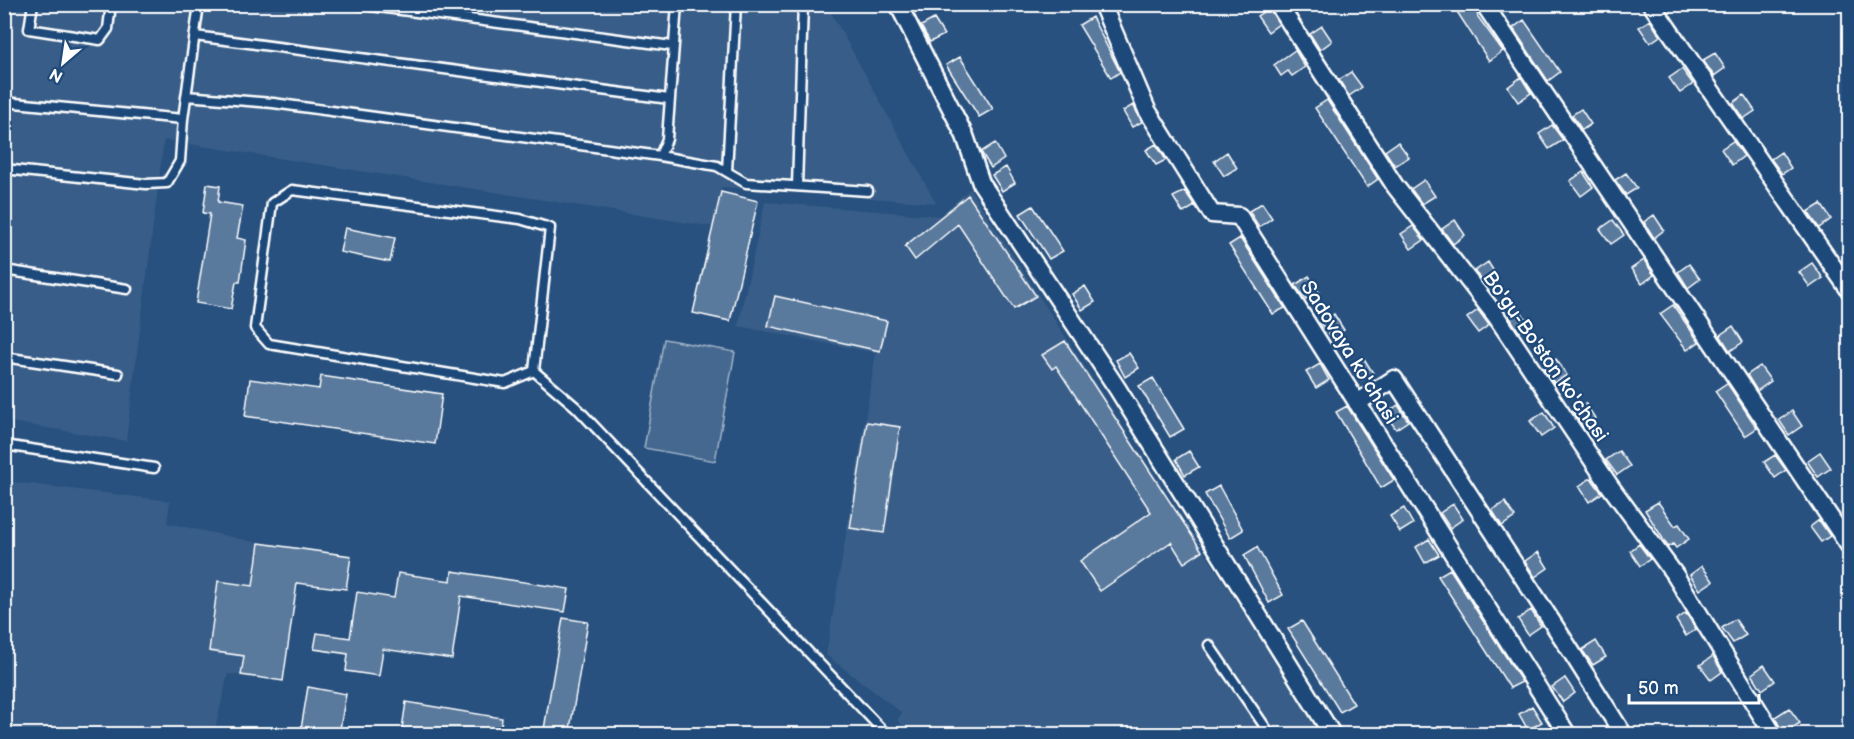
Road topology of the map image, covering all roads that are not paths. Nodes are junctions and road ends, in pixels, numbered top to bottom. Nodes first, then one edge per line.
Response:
1 (33, 4) edge
2 (111, 4) edge
3 (199, 4) edge
4 (356, 4) edge
5 (677, 4) edge
6 (736, 4) edge
7 (803, 4) edge
8 (897, 4) edge
9 (1102, 4) edge
10 (1278, 4) edge
11 (1484, 4) edge
12 (1651, 4) edge
13 (195, 36) junction
14 (672, 46) junction
15 (186, 96) junction
16 (669, 99) junction
17 (4, 102) edge
18 (183, 119) junction
19 (660, 156) junction
20 (4, 169) edge
21 (727, 171) junction
22 (796, 186) junction
23 (868, 191) dead end
24 (4, 270) edge
25 (127, 290) dead end
26 (1850, 291) edge
27 (4, 357) edge
28 (534, 371) junction
29 (118, 374) dead end
30 (1358, 403) junction
31 (4, 445) edge
32 (154, 468) dead end
33 (1850, 547) edge
34 (1209, 645) dead end
35 (886, 735) edge
36 (1270, 735) edge
37 (1332, 735) edge
38 (1567, 735) edge
39 (1623, 735) edge
40 (1773, 735) edge

1 - 2 lane
3 - 13 lane
4 - 14 lane
5 - 14 lane
6 - 21 lane
7 - 22 lane
8 - 37 street
9 - 30 street, Sadovaya ko'chasi
10 - 40 street, Bo'gu-Bo'ston ko'chasi
11 - 33 street
12 - 26 street
13 - 15 lane
13 - 16 lane
14 - 16 lane
15 - 18 lane
15 - 19 lane
16 - 19 lane
17 - 18 lane
18 - 20 lane
19 - 21 lane
21 - 22 lane
22 - 23 lane
24 - 25 lane
27 - 29 lane
28 - 28 lane
28 - 35 lane
30 - 38 street, Sadovaya ko'chasi
30 - 39 street
31 - 32 lane
34 - 36 lane

